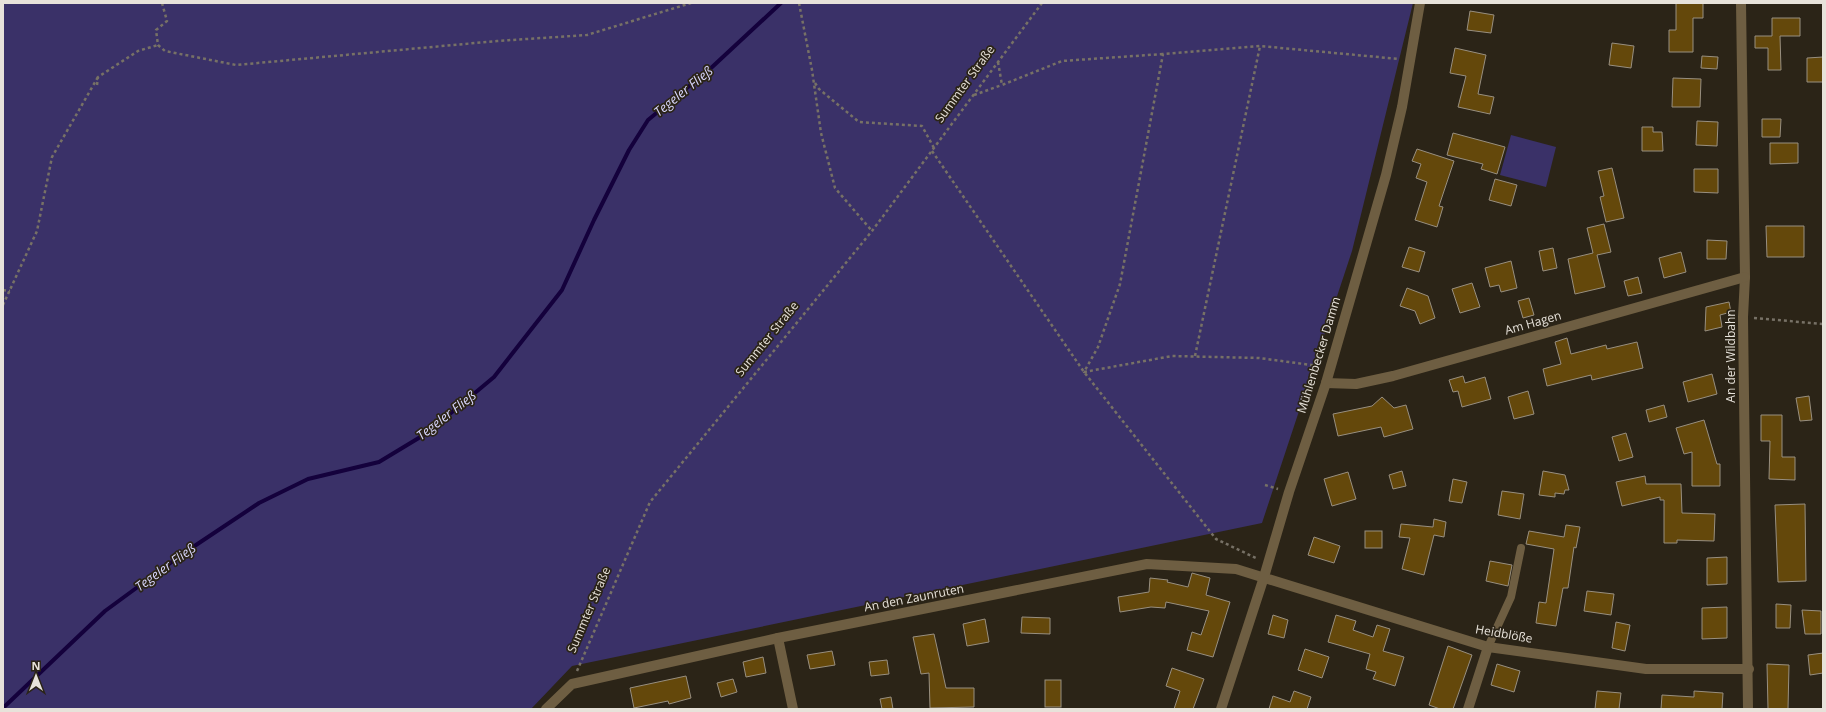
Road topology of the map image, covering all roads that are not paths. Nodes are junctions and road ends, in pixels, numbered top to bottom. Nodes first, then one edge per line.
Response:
1 (1420, 3) edge
2 (1741, 3) edge
3 (1745, 277) junction
4 (1326, 382) junction
5 (1521, 548) dead end
6 (1264, 577) junction
7 (778, 638) junction
8 (1488, 647) junction
9 (1748, 669) junction
10 (546, 709) edge
11 (793, 709) edge
12 (1221, 709) edge
13 (1468, 709) edge
14 (1748, 709) edge

1 - 4 street, Mühlenbecker Damm
2 - 3 street, An der Wildbahn
3 - 4 street, Am Hagen
3 - 9 street, An der Wildbahn
4 - 6 street, Mühlenbecker Damm
5 - 8 lane
6 - 7 street, An den Zaunruten
6 - 8 street, Heidblöße
6 - 12 street, Mühlenbecker Damm
7 - 10 street, An den Zaunruten
7 - 11 street
8 - 9 street, Heidblöße
8 - 13 street
9 - 14 street, An der Wildbahn

